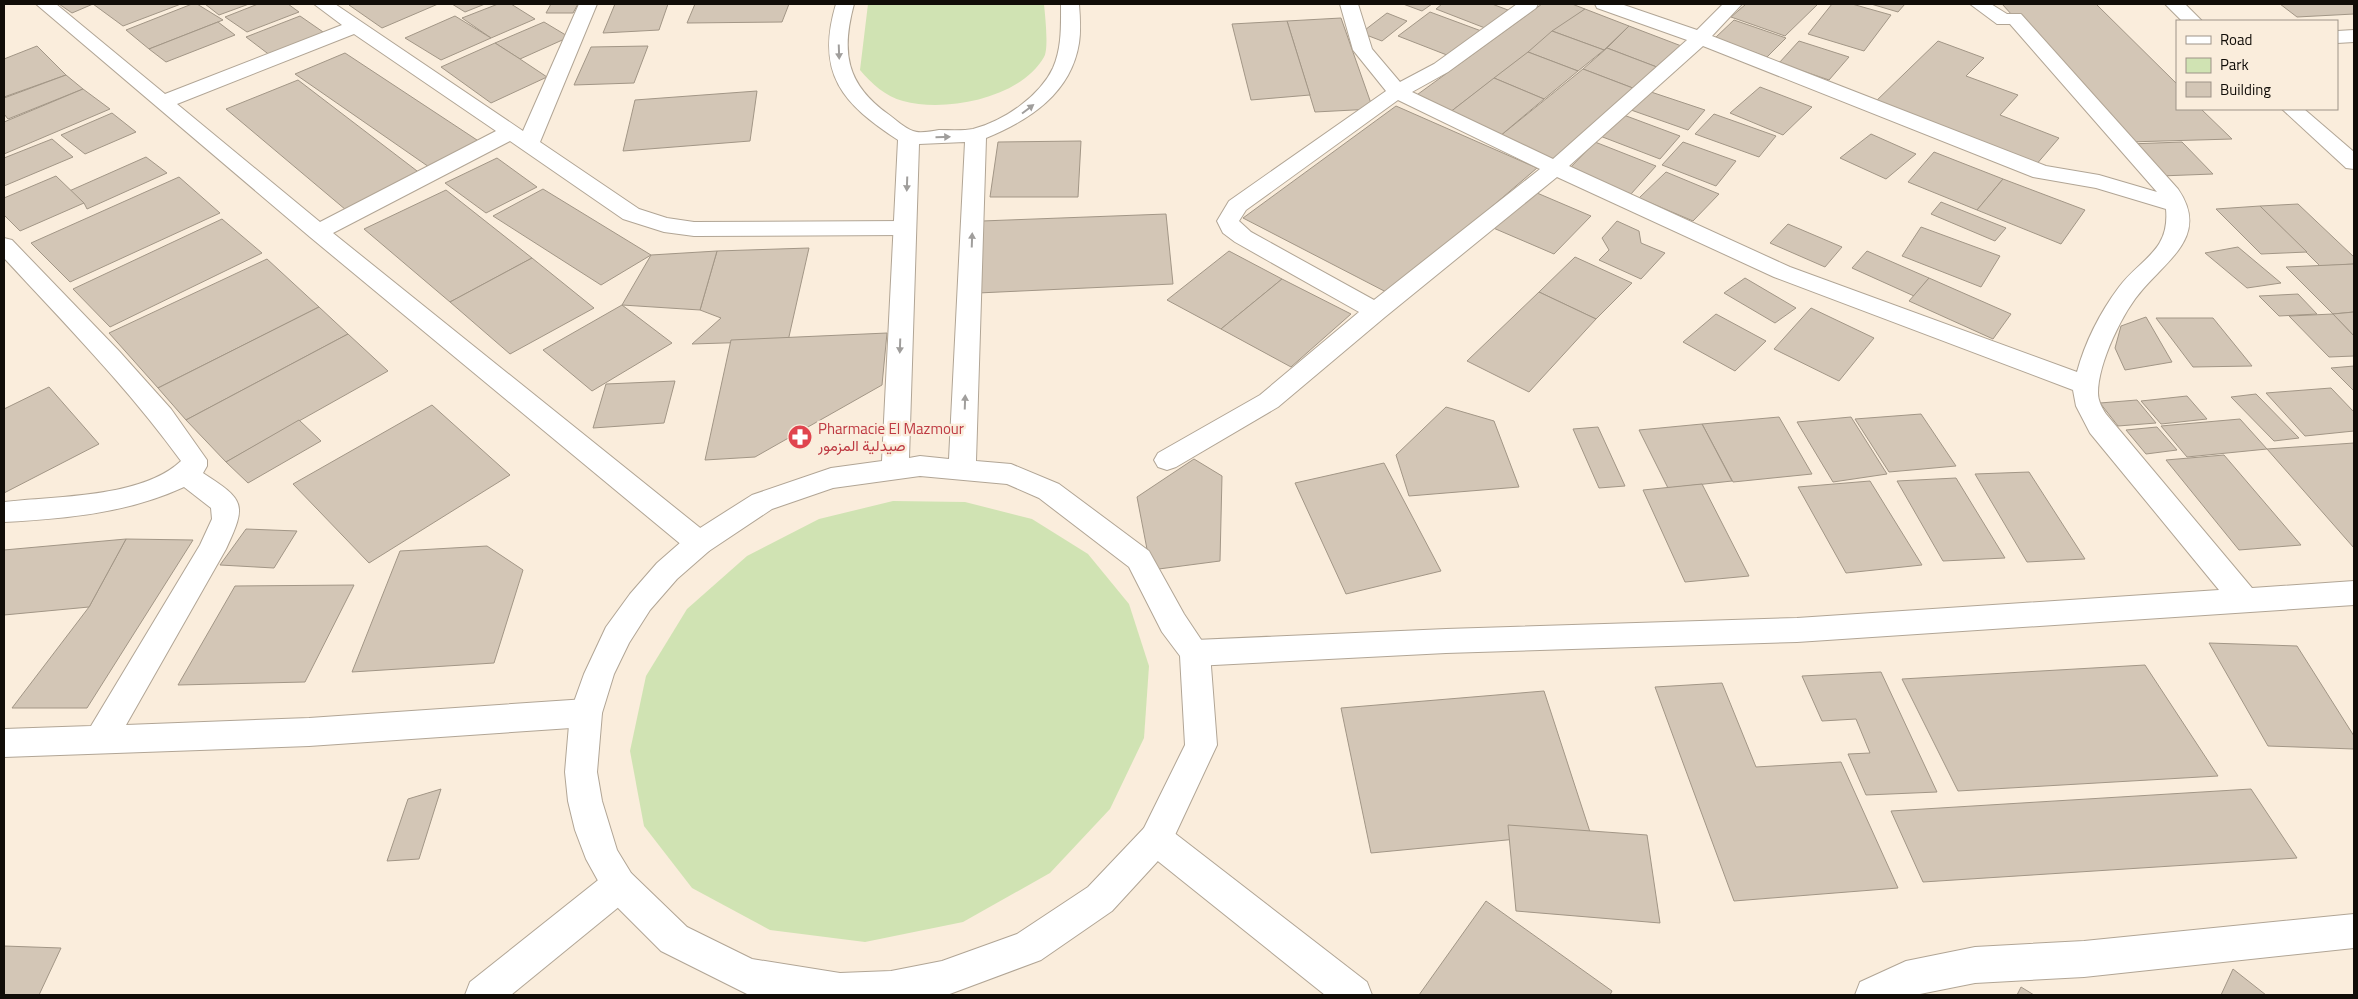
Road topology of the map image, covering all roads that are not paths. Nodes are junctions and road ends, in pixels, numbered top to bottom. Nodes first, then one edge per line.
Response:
1 (45, 4) edge
2 (323, 4) edge
3 (588, 4) edge
4 (845, 4) edge
5 (1070, 4) edge
6 (1349, 4) edge
7 (1529, 4) edge
8 (1604, 4) edge
9 (1733, 4) edge
10 (1979, 4) edge
11 (2174, 4) edge
12 (2192, 20) edge
13 (355, 26) junction
14 (2354, 36) edge
15 (2338, 37) edge
16 (1700, 38) junction
17 (1396, 92) junction
18 (163, 102) junction
19 (2293, 110) edge
20 (512, 132) junction
21 (976, 135) junction
22 (909, 138) junction
23 (530, 144) junction
24 (2354, 163) edge
25 (1555, 168) junction
26 (2176, 205) junction
27 (905, 228) junction
28 (318, 232) junction
29 (4, 245) edge
30 (1376, 311) junction
31 (2086, 384) junction
32 (1167, 460) dead end
33 (962, 468) junction
34 (896, 470) junction
35 (186, 475) junction
36 (4, 512) edge
37 (699, 543) junction
38 (2354, 593) edge
39 (2244, 599) junction
40 (1195, 653) junction
41 (586, 713) junction
42 (100, 740) junction
43 (4, 743) edge
44 (1156, 839) junction
45 (619, 885) junction
46 (2354, 931) edge
47 (941, 987) edge
48 (840, 993) edge
49 (1879, 994) edge
50 (484, 995) edge
51 (1354, 995) edge

1 - 18 street
2 - 13 street
3 - 23 street
4 -> 22 street
21 -> 5 street
6 - 17 street
7 - 17 street
8 - 16 street
9 - 16 street
10 - 26 street
11 - 12 street
13 - 18 street
13 - 20 street
14 - 15 street
16 - 25 street
16 - 26 street
17 - 25 street
17 - 30 street
18 - 28 street
19 - 24 street
20 - 23 street
20 - 28 street
22 -> 21 street
33 -> 21 street
22 -> 27 street
23 - 27 street
25 - 30 street
25 - 31 street
26 - 31 street
27 -> 34 street
28 - 37 street
29 - 35 street
30 - 32 street
31 - 39 street
33 - 34 street
33 - 40 street
34 - 37 street
35 - 36 street
35 - 42 street
37 - 41 street
38 - 39 street
39 - 40 street
40 - 44 street
41 - 42 street
41 - 45 street
42 - 43 street
44 - 47 street
44 - 51 street
45 - 48 street
45 - 50 street
46 - 49 street
47 - 48 street

